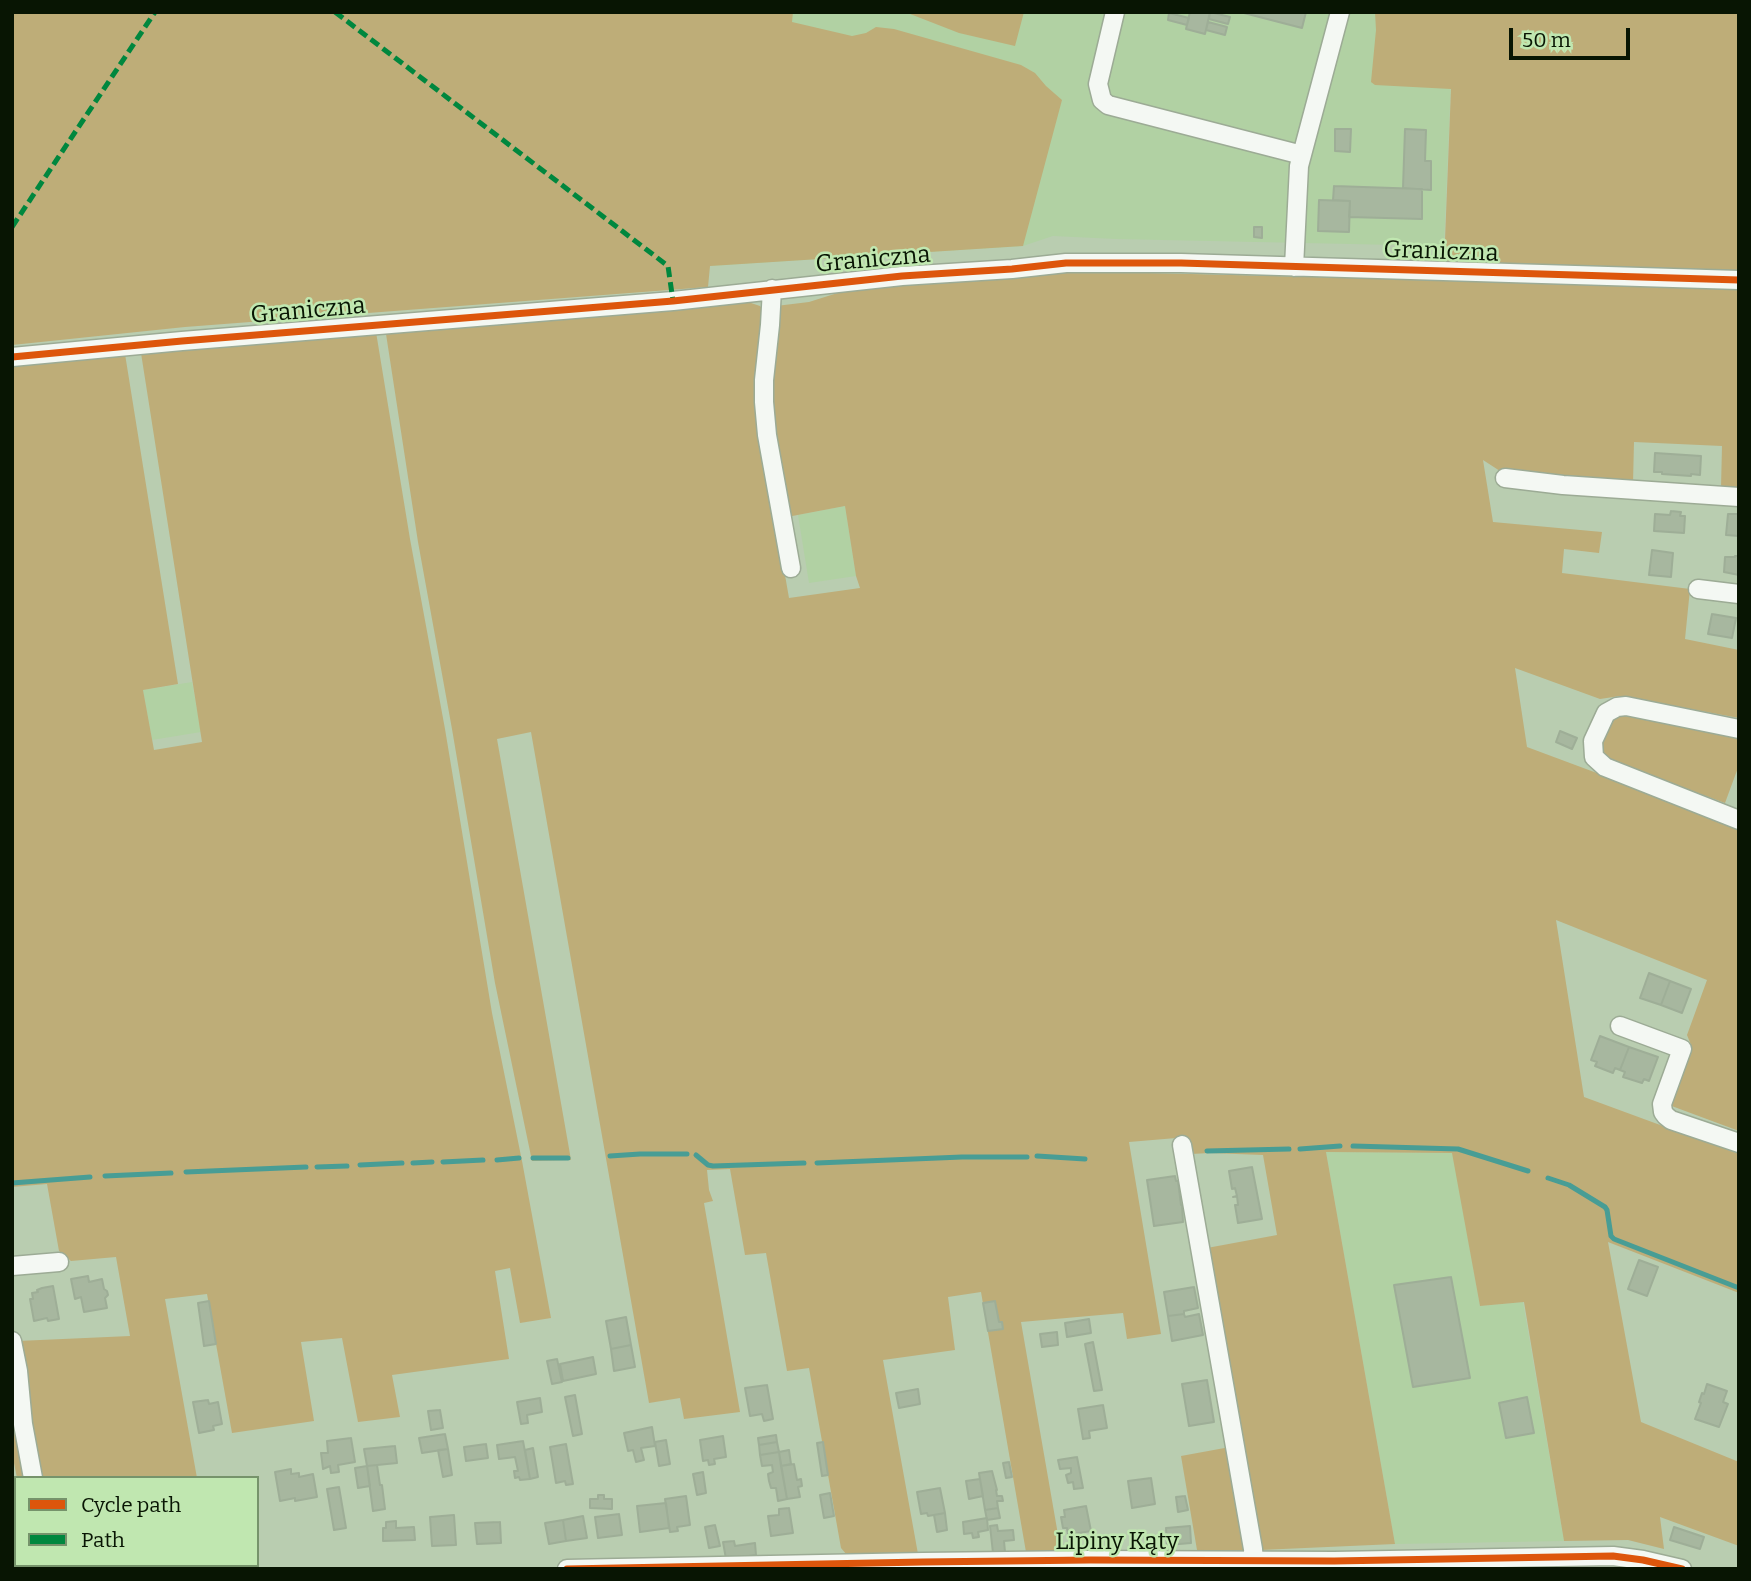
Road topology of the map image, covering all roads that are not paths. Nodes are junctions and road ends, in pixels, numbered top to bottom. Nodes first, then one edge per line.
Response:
1 (1115, 12) edge
2 (1340, 12) edge
3 (1302, 155) junction
4 (1294, 267) junction
5 (1739, 280) edge
6 (772, 289) junction
7 (12, 357) edge
8 (1505, 478) dead end
9 (1739, 497) edge
10 (791, 568) dead end
11 (1698, 589) dead end
12 (1739, 594) edge
13 (1739, 729) edge
14 (1739, 820) edge
15 (1620, 1026) dead end
16 (1739, 1143) edge
17 (1182, 1145) dead end
18 (59, 1262) dead end
19 (12, 1266) edge
20 (12, 1342) edge
21 (33, 1476) edge
22 (1254, 1561) junction
23 (923, 1565) edge
24 (1335, 1565) edge
25 (777, 1567) edge
26 (1674, 1567) edge
27 (567, 1569) edge

1 - 3 street
2 - 3 street
3 - 4 street
4 - 5 street, Graniczna
4 - 6 street, Graniczna
6 - 7 street, Graniczna
6 - 10 street
8 - 9 street
11 - 12 street
13 - 14 street
15 - 16 street
17 - 22 street
18 - 19 street
20 - 21 street
22 - 23 street, Lipiny Kąty
22 - 24 street, Lipiny Kąty
23 - 25 street, Lipiny Kąty
24 - 26 street, Lipiny Kąty
25 - 27 street, Lipiny Kąty

